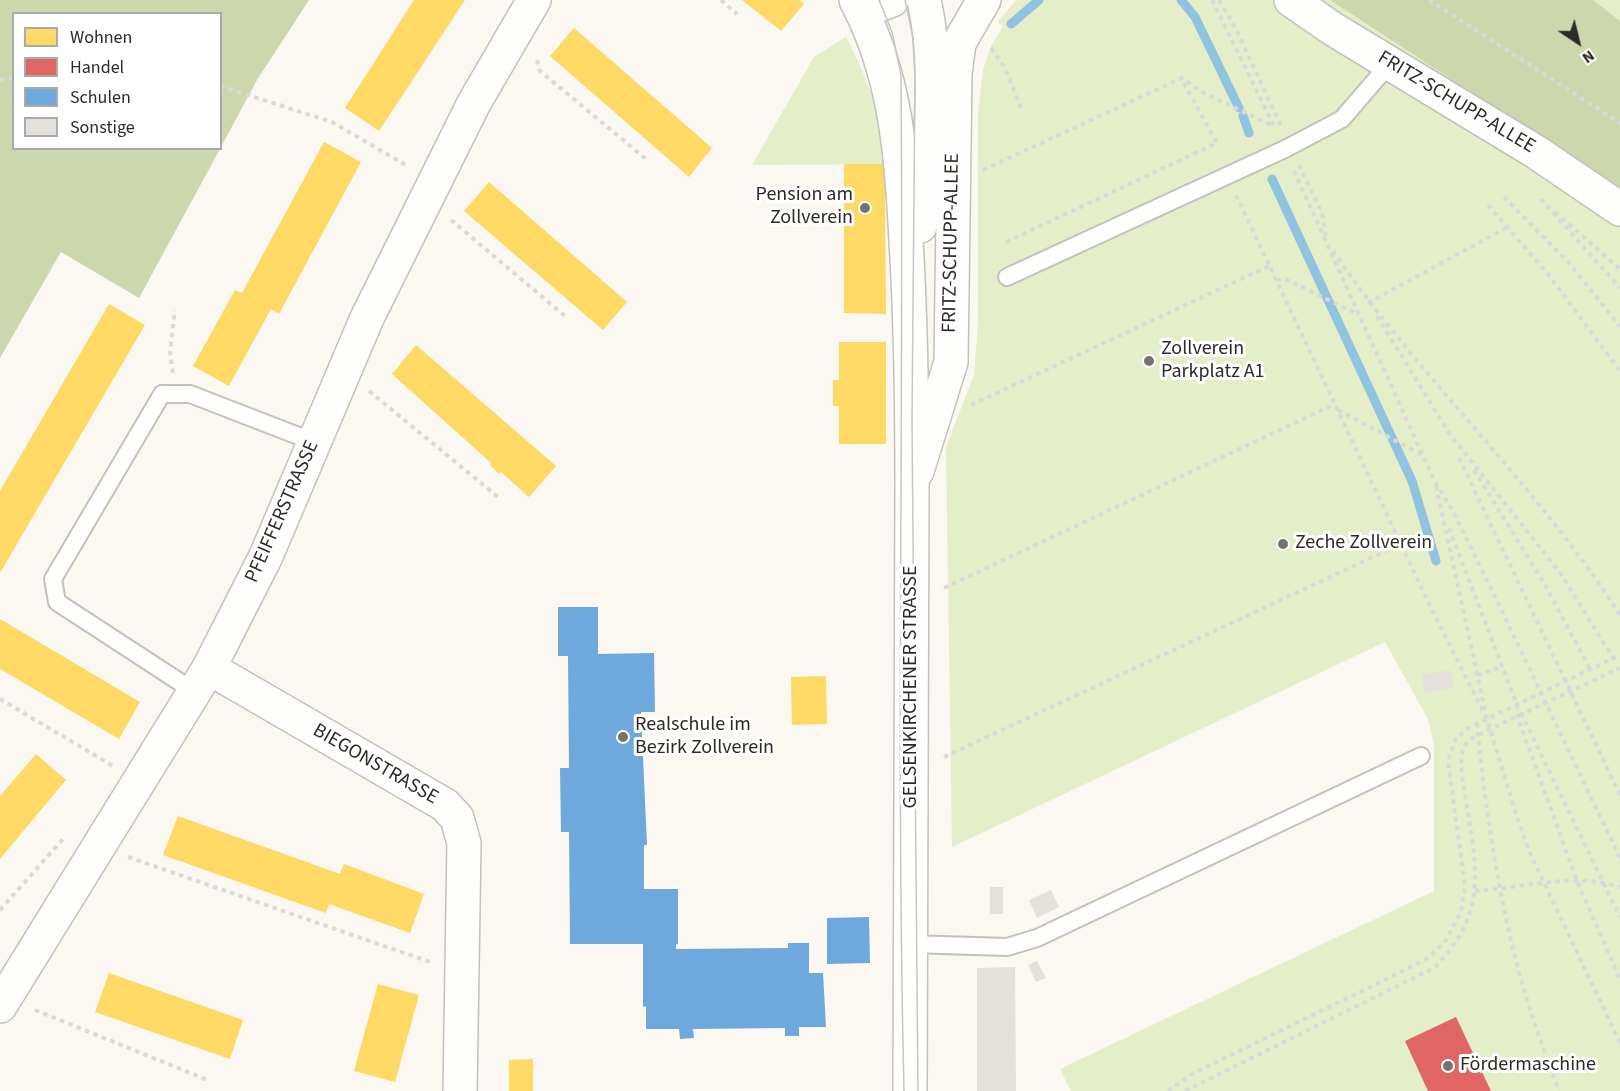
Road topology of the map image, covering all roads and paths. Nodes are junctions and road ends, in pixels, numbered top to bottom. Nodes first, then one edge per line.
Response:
1 (534, 0) edge
2 (721, 0) edge
3 (892, 0) edge
4 (924, 0) edge
5 (984, 0) edge
6 (1212, 0) edge
7 (1219, 0) edge
8 (1291, 0) edge
9 (1430, 0) edge
10 (859, 6) edge
11 (737, 14) dead end
12 (512, 38) junction
13 (987, 43) dead end
14 (1390, 63) junction
15 (1182, 78) junction
16 (222, 87) edge
17 (1022, 110) dead end
18 (1620, 123) edge
19 (1275, 127) junction
20 (1286, 147) junction
21 (646, 159) dead end
22 (987, 169) dead end
23 (430, 191) junction
24 (1504, 197) dead end
25 (1226, 202) dead end
26 (1488, 206) dead end
27 (1620, 209) edge
28 (1506, 228) junction
29 (1006, 242) dead end
30 (1327, 242) junction
31 (1269, 266) junction
32 (1620, 268) edge
33 (1007, 276) dead end
34 (1277, 281) junction
35 (909, 284) junction
36 (1620, 288) edge
37 (1367, 301) junction
38 (175, 310) dead end
39 (1358, 315) junction
40 (565, 316) dead end
41 (1620, 326) edge
42 (344, 370) junction
43 (1620, 371) edge
44 (175, 394) junction
45 (1335, 404) junction
46 (962, 409) dead end
47 (1337, 410) junction
48 (314, 442) junction
49 (1465, 455) junction
50 (1425, 457) junction
51 (1459, 458) dead end
52 (1434, 480) junction
53 (912, 487) junction
54 (498, 497) dead end
55 (1444, 516) junction
56 (1401, 544) junction
57 (941, 590) dead end
58 (1620, 615) edge
59 (1620, 655) edge
60 (1613, 658) junction
61 (1501, 667) junction
62 (1620, 668) edge
63 (1590, 669) junction
64 (1477, 675) junction
65 (202, 680) junction
66 (1566, 680) junction
67 (1571, 690) junction
68 (1541, 693) junction
69 (0, 699) edge
70 (1546, 703) junction
71 (1517, 705) junction
72 (1520, 715) junction
73 (1487, 719) junction
74 (1477, 723) junction
75 (1490, 729) junction
76 (1478, 735) junction
77 (1421, 756) dead end
78 (944, 757) dead end
79 (140, 782) junction
80 (1620, 795) edge
81 (100, 847) junction
82 (1620, 858) edge
83 (1577, 881) junction
84 (1602, 881) junction
85 (1544, 882) junction
86 (1620, 887) edge
87 (1500, 890) junction
88 (1475, 891) junction
89 (1620, 917) edge
90 (909, 944) junction
91 (462, 973) junction
92 (1620, 979) edge
93 (3, 1002) edge
94 (1620, 1043) edge
95 (210, 1081) dead end
96 (460, 1091) edge
97 (910, 1091) edge
98 (1168, 1091) edge
99 (1185, 1091) edge
100 (1559, 1091) edge

1 - 12 street, PFEIFFERSTRASSE
2 - 11 path
3 - 10 street, GELSENKIRCHENER STRASSE
4 - 35 street, GELSENKIRCHENER STRASSE
5 - 53 street, FRITZ-SCHUPP-ALLEE
6 - 19 path
7 - 20 path
8 - 14 street, FRITZ-SCHUPP-ALLEE
9 - 18 path
10 - 35 street, GELSENKIRCHENER STRASSE
12 - 21 path
12 - 23 street, PFEIFFERSTRASSE
13 - 17 path
14 - 20 lane
14 - 27 street, FRITZ-SCHUPP-ALLEE
15 - 19 path
15 - 22 path
15 - 29 path
16 - 23 path
19 - 20 path
20 - 30 path
20 - 30 path
20 - 33 lane
23 - 40 path
23 - 42 street, PFEIFFERSTRASSE
24 - 41 path
25 - 31 path
26 - 28 path
28 - 37 path
28 - 43 path
30 - 37 path
30 - 39 path
31 - 34 path
31 - 46 path
32 - 36 path
34 - 39 path
34 - 45 path
35 - 53 street, GELSENKIRCHENER STRASSE
37 - 49 path
37 - 58 path
38 - 44 path
39 - 50 path
42 - 48 street, PFEIFFERSTRASSE
42 - 54 path
44 - 48 lane
44 - 65 lane
45 - 47 path
45 - 57 path
47 - 50 path
47 - 56 path
48 - 65 street, PFEIFFERSTRASSE
49 - 60 path
49 - 63 path
50 - 52 path
51 - 66 path
52 - 55 path
52 - 68 path
53 - 90 street, GELSENKIRCHENER STRASSE
55 - 61 path
55 - 64 path
56 - 73 path
56 - 78 path
59 - 60 path
60 - 63 path
61 - 64 path
61 - 71 path
62 - 67 path
63 - 66 path
64 - 73 path
65 - 79 street, PFEIFFERSTRASSE
65 - 91 street, BIEGONSTRASSE
66 - 67 path
66 - 68 path
67 - 70 path
67 - 80 path
68 - 70 path
68 - 71 path
69 - 79 path
70 - 72 path
70 - 82 path
71 - 72 path
71 - 73 path
72 - 75 path
72 - 83 path
72 - 84 path
73 - 74 path
73 - 75 path
74 - 76 path
74 - 98 path
75 - 76 path
75 - 85 path
76 - 87 path
76 - 88 path
77 - 90 lane
79 - 81 street, PFEIFFERSTRASSE
81 - 91 path
81 - 93 street, PFEIFFERSTRASSE
83 - 84 path
83 - 85 path
83 - 92 path
84 - 86 path
84 - 89 path
85 - 87 path
85 - 94 path
87 - 88 path
87 - 100 path
88 - 99 path
90 - 97 street, GELSENKIRCHENER STRASSE
91 - 96 street, BIEGONSTRASSE
93 - 95 path

